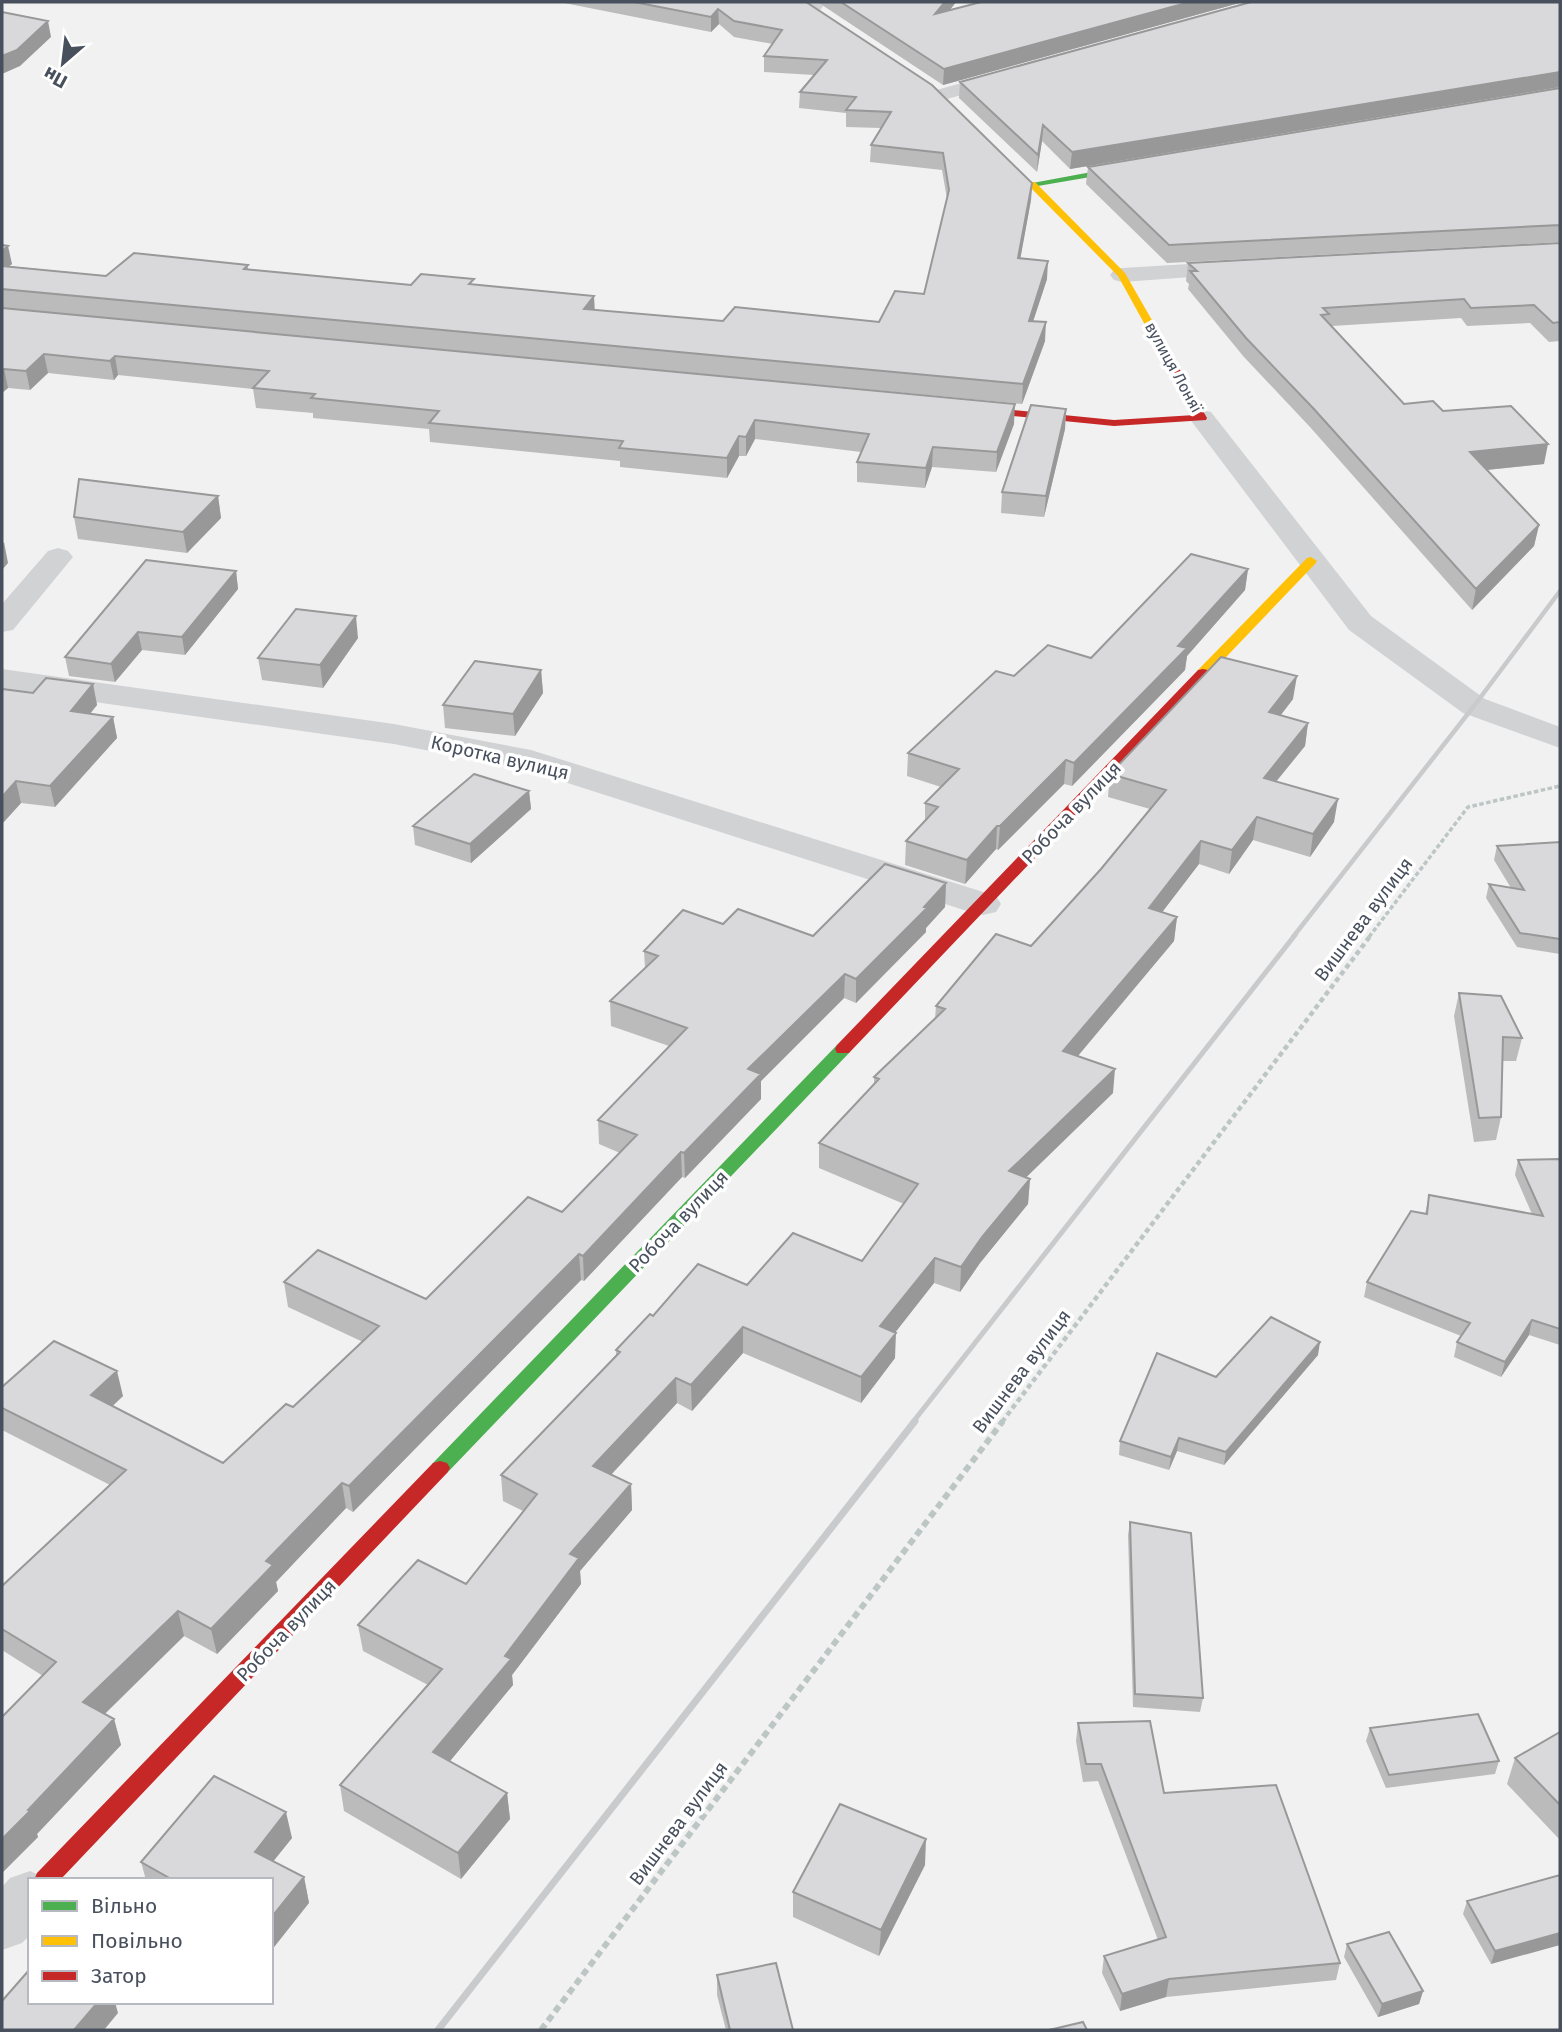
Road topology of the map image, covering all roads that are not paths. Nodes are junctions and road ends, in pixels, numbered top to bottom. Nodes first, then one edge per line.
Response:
1 (789, 4) edge
2 (814, 5) edge
3 (832, 23) edge
4 (1033, 69) edge
5 (918, 81) edge
6 (940, 95) junction
7 (958, 113) edge
8 (1154, 164) edge
9 (1013, 166) edge
10 (1032, 184) junction
11 (1259, 267) edge
12 (1122, 275) junction
13 (947, 407) edge
14 (1202, 418) junction
15 (58, 557) dead end
16 (1311, 561) junction
17 (2, 623) edge
18 (2, 679) edge
19 (1560, 738) edge
20 (983, 904) junction
21 (47, 1878) edge
22 (28, 1898) edge
23 (2, 1925) edge

1 - 2 street
2 - 3 street
4 - 6 street
5 - 6 street
6 - 7 street
8 - 10 street
9 - 10 street, вулиця Лоняї
10 - 12 street, вулиця Лоняї
11 - 12 street
12 - 14 street, вулиця Лоняї
13 - 14 street
14 - 16 street, вулиця Лоняї
15 - 17 street
16 - 19 street, вулиця Лоняї
16 - 20 street, Робоча вулиця
18 - 20 street, Коротка вулиця
20 - 21 street, Робоча вулиця
22 - 23 street

